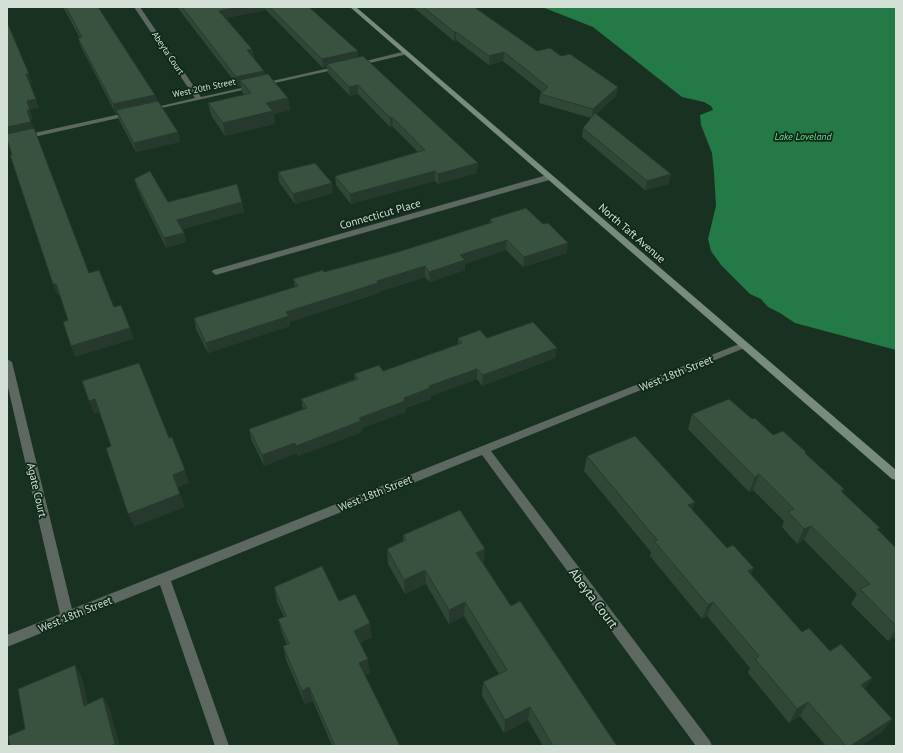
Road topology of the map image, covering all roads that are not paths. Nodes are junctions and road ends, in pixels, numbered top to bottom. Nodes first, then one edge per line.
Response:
1 (137, 7) edge
2 (353, 7) edge
3 (406, 53) junction
4 (351, 65) edge
5 (344, 67) edge
6 (199, 99) junction
7 (145, 111) edge
8 (137, 112) edge
9 (7, 141) edge
10 (550, 177) junction
11 (216, 272) dead end
12 (744, 345) junction
13 (7, 362) edge
14 (484, 450) junction
15 (896, 476) edge
16 (164, 578) junction
17 (67, 617) junction
18 (7, 641) edge
19 (222, 746) edge
20 (705, 746) edge

1 - 6 street, Abeyta Court
2 - 3 main road, North Taft Avenue
3 - 4 street
3 - 10 main road, North Taft Avenue
5 - 6 street, West 20th Street
6 - 7 street, West 20th Street
8 - 9 street
10 - 11 street, Connecticut Place
10 - 12 main road, North Taft Avenue
12 - 14 street, West 18th Street
12 - 15 main road, North Taft Avenue
13 - 17 street, Agate Court
14 - 16 street, West 18th Street
14 - 20 street, Abeyta Court
16 - 17 street, West 18th Street
16 - 19 street
17 - 18 street, West 18th Street

